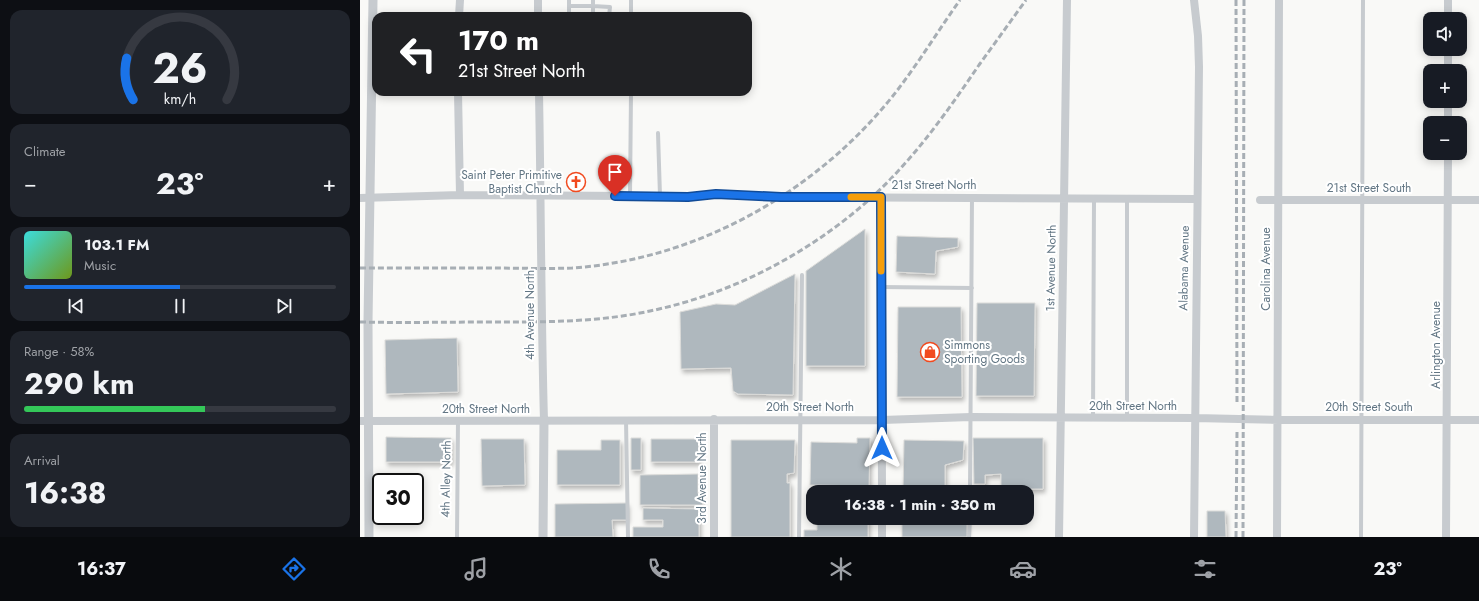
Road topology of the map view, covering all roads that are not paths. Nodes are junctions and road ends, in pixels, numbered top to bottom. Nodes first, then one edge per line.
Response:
1 (373, 0) edge
2 (460, 0) edge
3 (538, 0) edge
4 (569, 0) edge
5 (593, 0) edge
6 (631, 0) edge
7 (1067, 0) edge
8 (1194, 0) edge
9 (1279, 0) edge
10 (1363, 0) edge
11 (1448, 0) edge
12 (569, 6) junction
13 (593, 6) junction
14 (373, 12) edge
15 (459, 12) edge
16 (538, 12) edge
17 (569, 12) edge
18 (593, 12) edge
19 (609, 12) edge
20 (631, 12) edge
21 (1448, 12) edge
22 (372, 96) edge
23 (458, 96) edge
24 (539, 96) edge
25 (631, 96) edge
26 (658, 133) dead end
27 (1448, 160) edge
28 (460, 195) junction
29 (541, 196) junction
30 (630, 196) junction
31 (660, 196) junction
32 (881, 197) junction
33 (972, 197) junction
34 (360, 198) edge
35 (371, 198) junction
36 (1064, 198) junction
37 (1094, 198) junction
38 (1127, 199) junction
39 (1197, 199) junction
40 (1448, 199) junction
41 (1260, 200) dead end
42 (1278, 200) junction
43 (1362, 200) junction
44 (1479, 200) edge
45 (802, 275) dead end
46 (882, 287) junction
47 (972, 288) junction
48 (971, 417) junction
49 (1061, 418) junction
50 (1093, 418) junction
51 (1127, 418) junction
52 (1195, 418) junction
53 (714, 419) junction
54 (800, 419) junction
55 (1259, 419) joint
56 (1362, 419) junction
57 (1448, 419) junction
58 (458, 420) junction
59 (626, 420) junction
60 (882, 420) junction
61 (1278, 420) junction
62 (1479, 420) edge
63 (364, 421) edge
64 (544, 421) junction
65 (882, 485) edge
66 (970, 485) edge
67 (882, 525) edge
68 (970, 525) edge
69 (369, 537) edge
70 (457, 537) edge
71 (543, 537) edge
72 (628, 537) edge
73 (714, 537) edge
74 (799, 537) edge
75 (882, 537) edge
76 (969, 537) edge
77 (1059, 537) edge
78 (1194, 537) edge
79 (1277, 537) edge
80 (1362, 537) edge
81 (1446, 537) edge

1 - 14 street
2 - 15 street
3 - 16 street
4 - 12 lane
5 - 13 lane
6 - 20 lane
7 - 36 street, 1st Avenue North
8 - 39 street, Alabama Avenue
9 - 42 street, Carolina Avenue
10 - 43 lane
11 - 21 street
12 - 13 lane
12 - 17 lane
13 - 18 lane
13 - 19 lane
22 - 35 street
23 - 28 street
24 - 29 street, 4th Avenue North
25 - 30 lane
26 - 31 lane
27 - 40 street, Arlington Avenue
28 - 29 street, 21st Street North
28 - 35 street, 21st Street North
29 - 30 street, 21st Street North
29 - 64 street, 4th Avenue North
30 - 31 street, 21st Street North
31 - 32 street, 21st Street North
32 - 33 street, 21st Street North
32 - 46 street
33 - 36 street, 21st Street North
33 - 47 lane
34 - 35 street, 21st Street North
35 - 63 street
36 - 37 street, 21st Street North
36 - 49 street, 1st Avenue North
37 - 38 street, 21st Street North
37 - 50 lane
38 - 39 street, 21st Street North
38 - 51 lane
39 - 52 street, Alabama Avenue
40 - 43 street, 21st Street South
40 - 44 street, 21st Street South
40 - 57 street, Arlington Avenue
41 - 42 street, 21st Street South
42 - 43 street, 21st Street South
42 - 61 street, Carolina Avenue
43 - 56 lane
45 - 54 lane
46 - 47 lane
46 - 60 street
47 - 48 lane
48 - 49 street, 20th Street North
48 - 60 street, 20th Street North
48 - 66 lane
49 - 50 street, 20th Street North
49 - 77 street, 1st Avenue North
50 - 51 street, 20th Street North
51 - 52 street, 20th Street North
52 - 55 street, 20th Street North
52 - 78 street, Alabama Avenue
53 - 54 street, 20th Street North
53 - 59 street, 20th Street North
53 - 73 street, 3rd Avenue North
54 - 60 street, 20th Street North
54 - 74 lane
55 - 61 street, 20th Street South
56 - 57 street, 20th Street South
56 - 61 street, 20th Street South
56 - 80 lane
57 - 62 street, 20th Street South
57 - 81 street, Arlington Avenue
58 - 63 street, 20th Street North
58 - 64 street, 20th Street North
58 - 70 lane, 4th Alley North
59 - 64 street, 20th Street North
59 - 72 lane
60 - 65 street
61 - 79 street, Carolina Avenue
63 - 69 street
64 - 71 street, 4th Avenue North
67 - 75 street
68 - 76 lane

